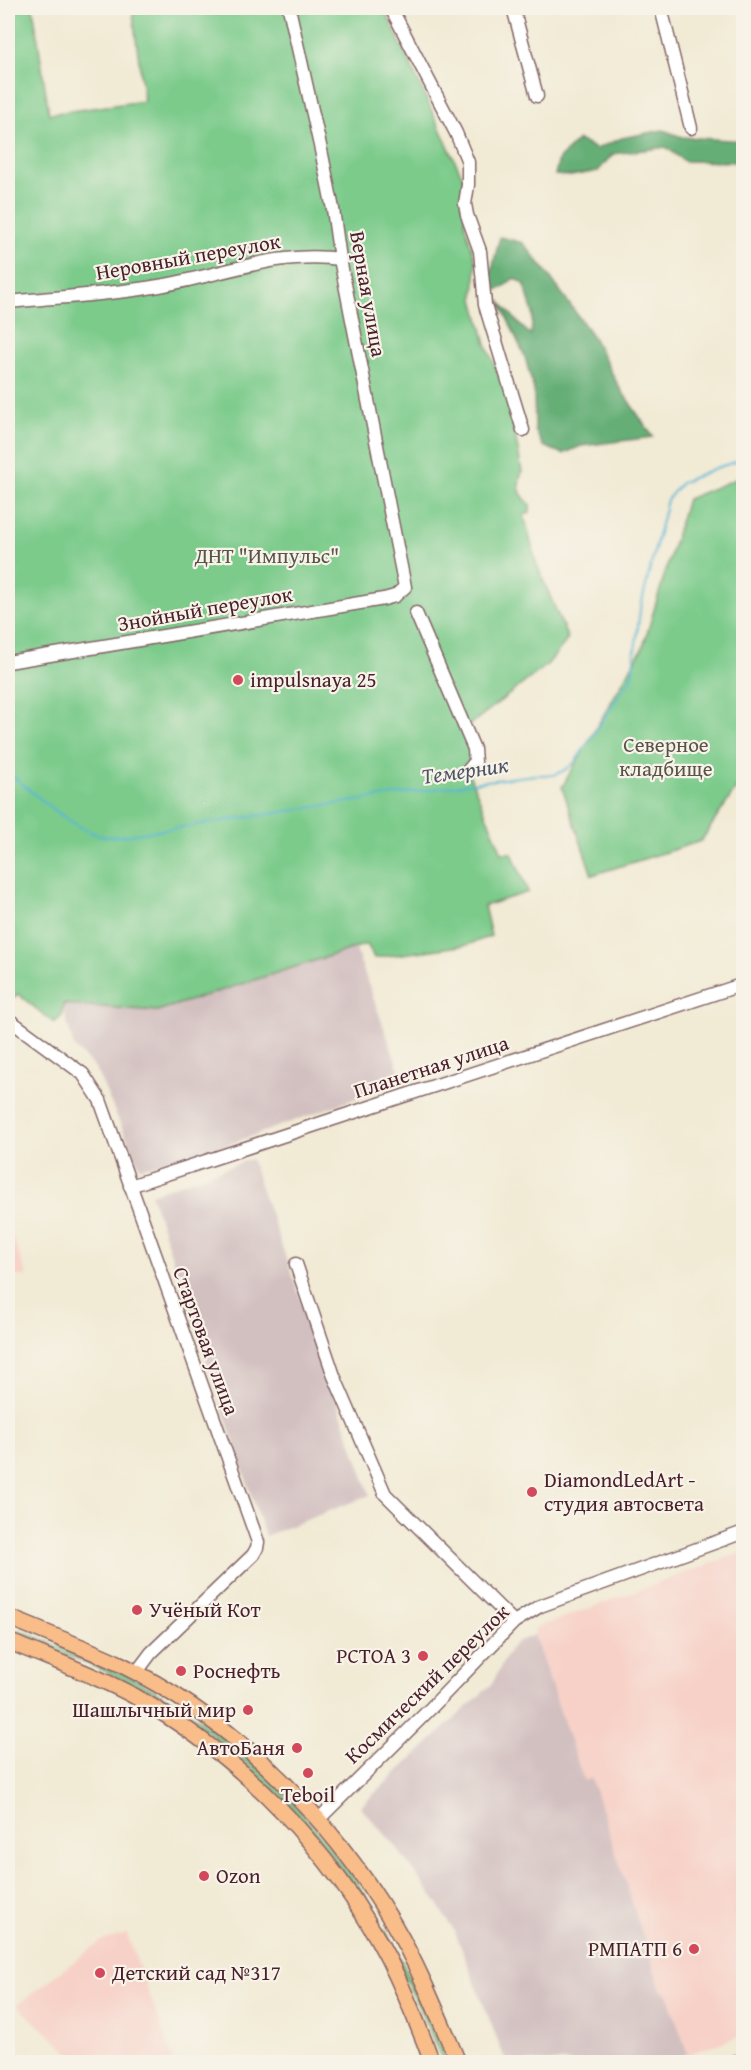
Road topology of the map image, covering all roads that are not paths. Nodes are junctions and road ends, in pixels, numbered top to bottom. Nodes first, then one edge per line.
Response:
1 (289, 8) edge
2 (391, 8) edge
3 (513, 8) edge
4 (661, 8) edge
5 (537, 96) dead end
6 (691, 128) dead end
7 (340, 259) junction
8 (8, 302) edge
9 (523, 430) dead end
10 (405, 587) joint
11 (416, 613) dead end
12 (8, 662) edge
13 (467, 771) dead end
14 (744, 984) edge
15 (8, 1019) edge
16 (130, 1186) junction
17 (296, 1264) dead end
18 (744, 1532) edge
19 (13, 1619) edge
20 (514, 1622) junction
21 (8, 1638) edge
22 (136, 1673) junction
23 (318, 1820) junction
24 (390, 1918) junction
25 (371, 1928) junction
26 (744, 2059) edge
27 (432, 2062) edge
28 (458, 2062) edge
29 (735, 2062) edge

1 - 7 street, Верная улица
2 - 9 street
3 - 5 street
4 - 6 street
7 - 8 street, Неровный переулок
7 - 10 street, Верная улица
10 - 12 street, Знойный переулок
11 - 13 street
14 - 16 street, Планетная улица
15 - 16 street, Стартовая улица
16 - 22 street, Стартовая улица
17 - 20 street
18 - 20 street, Космический переулок
19 - 21 main road
19 - 22 main road
20 - 23 street, Космический переулок
21 - 25 main road
22 - 23 main road
23 - 24 main road
24 - 25 main road
24 - 28 main road
25 - 27 main road
26 - 29 street

